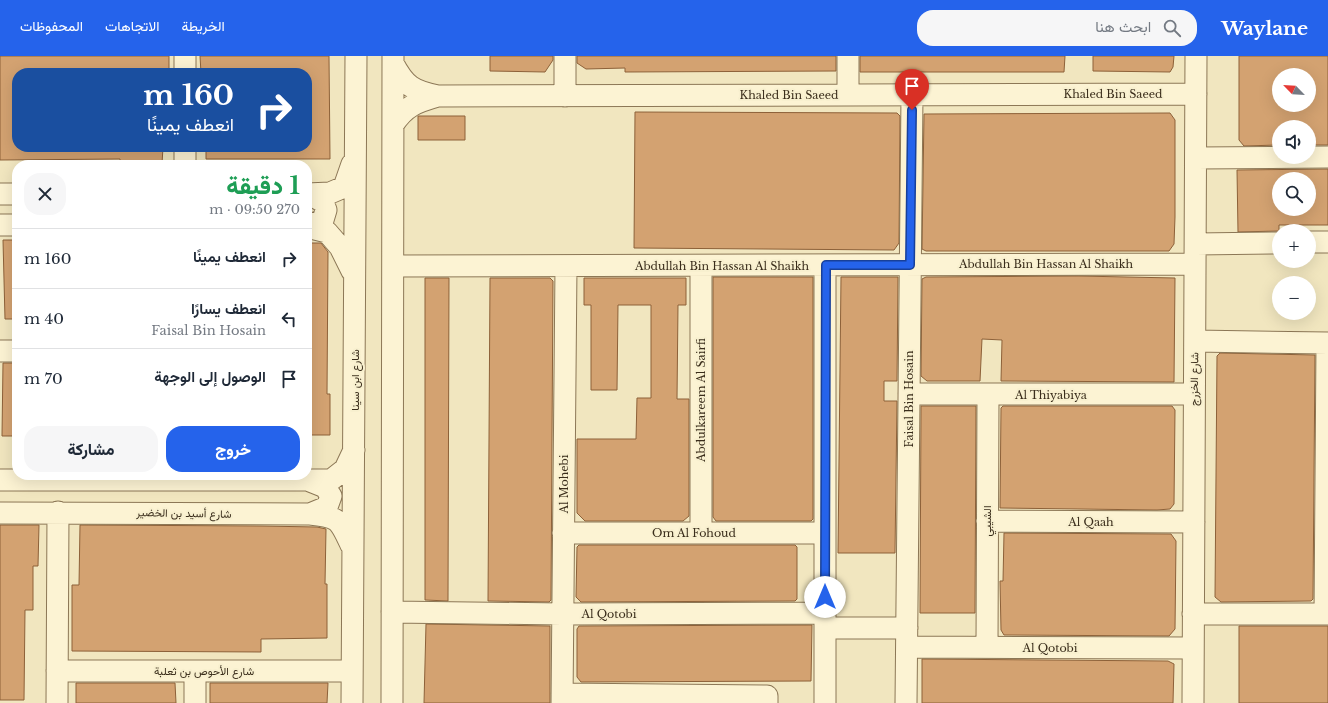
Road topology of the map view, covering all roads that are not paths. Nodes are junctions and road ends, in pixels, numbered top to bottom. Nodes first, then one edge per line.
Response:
1 (185, 56) edge
2 (356, 56) edge
3 (565, 56) edge
4 (848, 56) edge
5 (1196, 56) edge
6 (393, 60) edge
7 (185, 68) edge
8 (1196, 94) junction
9 (848, 95) junction
10 (912, 95) junction
11 (438, 96) junction
12 (565, 96) junction
13 (393, 125) junction
14 (1328, 157) edge
15 (355, 158) junction
16 (1196, 158) junction
17 (0, 194) edge
18 (12, 194) edge
19 (312, 194) edge
20 (312, 196) edge
21 (0, 225) edge
22 (12, 225) edge
23 (312, 225) edge
24 (312, 228) edge
25 (1316, 242) edge
26 (1328, 242) edge
27 (1272, 244) edge
28 (1196, 254) junction
29 (826, 265) junction
30 (910, 265) junction
31 (393, 266) junction
32 (566, 266) junction
33 (701, 266) junction
34 (354, 275) junction
35 (1195, 341) junction
36 (1328, 343) edge
37 (0, 351) edge
38 (12, 352) edge
39 (909, 394) junction
40 (1194, 394) junction
41 (988, 395) junction
42 (355, 447) junction
43 (0, 480) edge
44 (12, 480) edge
45 (268, 480) edge
46 (310, 481) junction
47 (58, 512) junction
48 (0, 513) edge
49 (310, 514) junction
50 (987, 521) junction
51 (1194, 522) junction
52 (563, 533) junction
53 (701, 533) junction
54 (825, 534) junction
55 (352, 546) junction
56 (392, 612) junction
57 (562, 614) junction
58 (1193, 614) junction
59 (1327, 614) edge
60 (825, 620) junction
61 (907, 637) junction
62 (986, 647) junction
63 (1193, 648) junction
64 (57, 671) junction
65 (196, 671) junction
66 (352, 671) junction
67 (562, 699) edge
68 (767, 700) edge
69 (57, 703) edge
70 (195, 703) edge
71 (352, 703) edge
72 (392, 703) edge
73 (825, 703) edge
74 (906, 703) edge
75 (1193, 703) edge

1 - 7 street
2 - 15 street, شارع ابن سينا
3 - 12 street
4 - 9 street
5 - 8 street, شارع الخزرج
6 - 11 street
6 - 13 street
8 - 10 street, Khaled Bin Saeed
8 - 16 street, شارع الخزرج
9 - 10 street, Khaled Bin Saeed
9 - 12 street, Khaled Bin Saeed
10 - 30 street, Faisal Bin Hosain
11 - 12 street, Khaled Bin Saeed
11 - 13 street, Khaled Bin Saeed
13 - 31 street
14 - 16 street
15 - 19 street
15 - 34 street, شارع ابن سينا
16 - 28 street, شارع الخزرج
17 - 18 street
20 - 23 street
21 - 22 street
24 - 34 street
25 - 26 street
27 - 28 street, Abdullah Bin Hassan Al Shaikh
28 - 30 street, Abdullah Bin Hassan Al Shaikh
28 - 35 street, شارع الخزرج
29 - 30 street, Abdullah Bin Hassan Al Shaikh
29 - 33 street, Abdullah Bin Hassan Al Shaikh
29 - 54 street
30 - 39 street, Faisal Bin Hosain
31 - 32 street, Abdullah Bin Hassan Al Shaikh
31 - 56 street
32 - 33 street, Abdullah Bin Hassan Al Shaikh
32 - 52 street, Al Mohebi
33 - 53 street, Abdulkareem Al Sairfi
34 - 42 street, شارع ابن سينا
35 - 36 street
35 - 40 street, شارع الخزرج
36 - 59 street
37 - 38 street
39 - 41 street, Al Thiyabiya
39 - 61 street, Faisal Bin Hosain
40 - 41 street, Al Thiyabiya
40 - 51 street, شارع الخزرج
41 - 50 street, الشيبي
42 - 46 street
42 - 55 street, شارع ابن سينا
43 - 44 street
45 - 46 street
46 - 49 street
47 - 48 street, شارع أسيد بن الخضير
47 - 49 street, شارع أسيد بن الخضير
47 - 64 street
49 - 55 street, شارع أسيد بن الخضير
50 - 51 street, Al Qaah
50 - 62 street, الشيبي
51 - 58 street, شارع الخزرج
52 - 53 street, Om Al Fohoud
52 - 57 street, Al Mohebi
53 - 54 street, Om Al Fohoud
54 - 60 street
55 - 66 street, شارع ابن سينا
56 - 57 street, Al Qotobi
56 - 72 street
57 - 60 street, Al Qotobi
57 - 67 street, Al Mohebi
58 - 59 street
58 - 63 street, شارع الخزرج
60 - 61 street, Al Qotobi
60 - 73 street
61 - 62 street, Al Qotobi
61 - 74 street, Faisal Bin Hosain
62 - 63 street, Al Qotobi
63 - 75 street, شارع الخزرج
64 - 65 street, شارع الأحوص بن ثعلبة
64 - 69 street
65 - 66 street, شارع الأحوص بن ثعلبة
65 - 70 street
66 - 71 street, شارع ابن سينا
67 - 68 street

